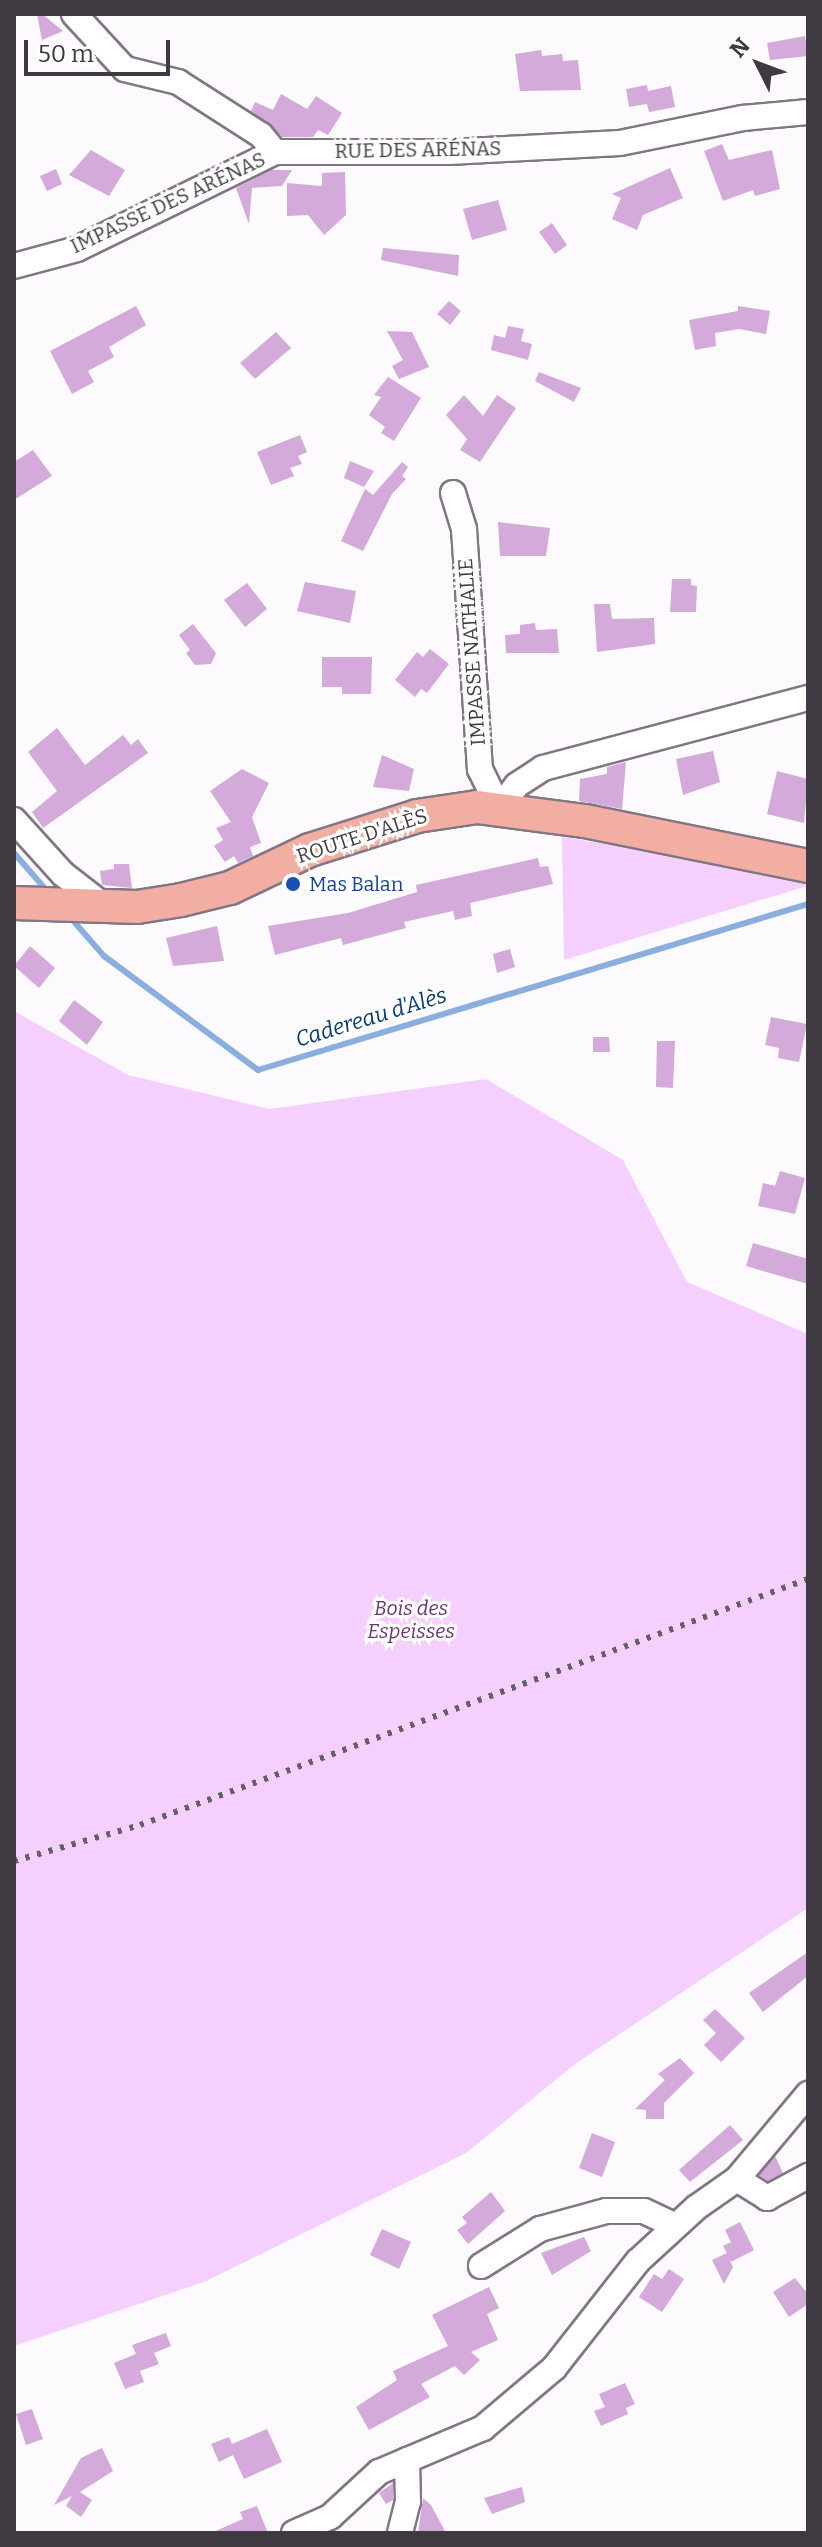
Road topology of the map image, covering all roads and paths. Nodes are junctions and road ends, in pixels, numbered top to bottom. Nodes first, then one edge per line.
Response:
1 (74, 14) edge
2 (808, 112) edge
3 (275, 152) junction
4 (14, 266) edge
5 (453, 493) dead end
6 (808, 698) edge
7 (499, 808) junction
8 (14, 820) edge
9 (808, 866) edge
10 (23, 903) edge
11 (90, 904) junction
12 (808, 2094) edge
13 (808, 2176) edge
14 (737, 2179) junction
15 (676, 2226) junction
16 (481, 2266) dead end
17 (407, 2460) junction
18 (294, 2533) edge
19 (400, 2533) edge

1 - 3 street
2 - 3 street, RUE DES ARÉNAS
3 - 4 street, IMPASSE DES ARÉNAS
5 - 7 street, IMPASSE NATHALIE
6 - 7 street
7 - 9 main road, ROUTE D'ALÈS
7 - 11 main road, ROUTE D'ALÈS
8 - 11 street
10 - 11 main road, ROUTE D'ALÈS
12 - 14 street
13 - 14 street
14 - 15 street
15 - 16 street
15 - 17 street
17 - 18 street
17 - 19 street

